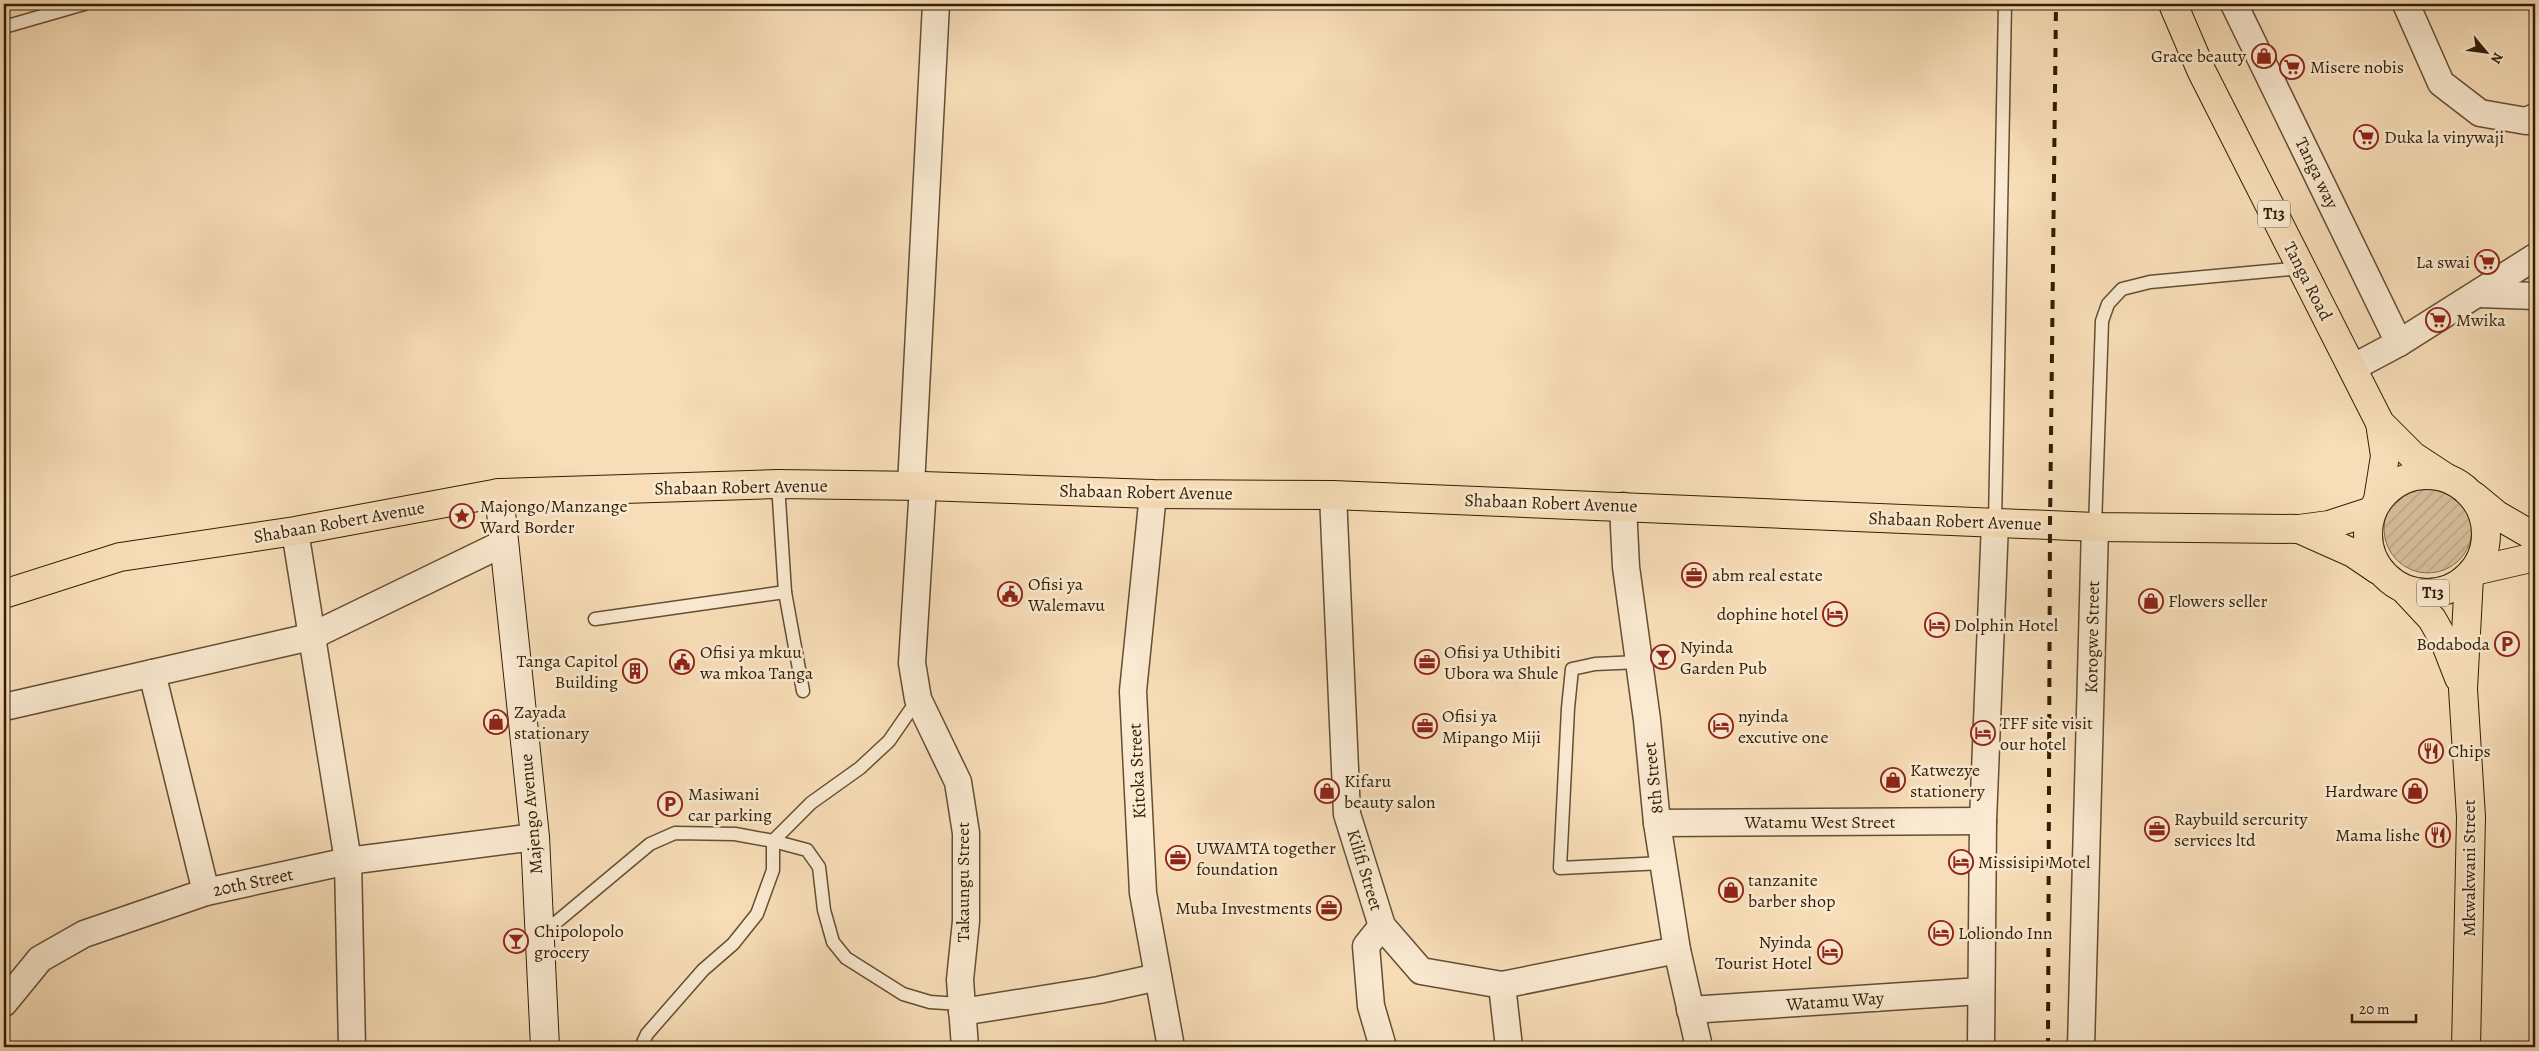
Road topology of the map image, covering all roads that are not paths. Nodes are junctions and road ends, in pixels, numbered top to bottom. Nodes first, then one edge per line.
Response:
1 (84, 4) edge
2 (936, 4) edge
3 (2006, 4) edge
4 (2173, 4) edge
5 (2234, 4) edge
6 (2406, 4) edge
7 (4, 27) edge
8 (2535, 117) edge
9 (2535, 257) edge
10 (2301, 268) junction
11 (2479, 294) junction
12 (2535, 296) edge
13 (2399, 343) junction
14 (2352, 368) junction
15 (2380, 422) junction
16 (2445, 477) junction
17 (778, 484) junction
18 (917, 486) junction
19 (499, 493) junction
20 (2471, 493) junction
21 (1153, 494) junction
22 (1333, 495) junction
23 (1623, 506) junction
24 (2375, 506) junction
25 (1995, 523) junction
26 (2095, 527) junction
27 (2299, 530) junction
28 (295, 531) junction
29 (2535, 537) edge
30 (504, 543) junction
31 (2535, 558) edge
32 (2378, 570) junction
33 (2472, 574) junction
34 (2405, 590) junction
35 (785, 592) junction
36 (4, 594) edge
37 (595, 619) dead end
38 (310, 637) junction
39 (1639, 662) junction
40 (152, 673) junction
41 (2463, 689) junction
42 (803, 691) dead end
43 (918, 699) junction
44 (4, 707) edge
45 (1983, 821) junction
46 (1657, 822) junction
47 (534, 837) junction
48 (773, 841) junction
49 (348, 861) junction
50 (1663, 863) junction
51 (206, 892) junction
52 (1382, 926) junction
53 (539, 936) junction
54 (1678, 950) junction
55 (1158, 977) junction
56 (1502, 985) junction
57 (1980, 991) junction
58 (4, 1003) edge
59 (961, 1008) junction
60 (1690, 1010) junction
61 (352, 1047) edge
62 (545, 1047) edge
63 (641, 1047) edge
64 (965, 1047) edge
65 (1171, 1047) edge
66 (1383, 1047) edge
67 (1509, 1047) edge
68 (1699, 1047) edge
69 (1981, 1047) edge
70 (2081, 1047) edge
71 (2466, 1047) edge

1 - 7 lane
2 - 18 street, Takaungu Street
3 - 25 lane
4 - 10 main road, Tanga Road / T13
5 - 13 street, Tanga way
6 - 8 street
9 - 11 street
10 - 14 main road, Tanga Road / T13
10 - 26 lane
11 - 12 street
11 - 13 street
13 - 14 street
14 - 15 main road, Tanga Road / T13
15 - 16 main road, T13
15 - 24 main road, T13
16 - 20 main road, T13
16 - 24 main road, T13
17 - 18 main road, Shabaan Robert Avenue
17 - 19 main road, Shabaan Robert Avenue
17 - 35 lane
18 - 21 main road, Shabaan Robert Avenue
18 - 43 street, Takaungu Street
19 - 28 main road, Shabaan Robert Avenue
19 - 30 street, Majengo Avenue
20 - 29 main road, T13
20 - 33 main road, T13
21 - 22 main road, Shabaan Robert Avenue
21 - 55 street, Kitoka Street
22 - 23 main road, Shabaan Robert Avenue
22 - 52 street, Kilifi Street
23 - 25 main road, Shabaan Robert Avenue
23 - 39 street, 8th Street
24 - 27 main road
24 - 32 main road, T13
25 - 26 main road, Shabaan Robert Avenue
25 - 45 street
26 - 27 main road, Shabaan Robert Avenue
26 - 70 street, Korogwe Street
27 - 32 main road
28 - 36 main road, Shabaan Robert Avenue
28 - 38 street
30 - 38 street
30 - 47 street, Majengo Avenue
31 - 33 main road, T13
32 - 34 main road, T13
33 - 34 main road, T13
33 - 41 main road
34 - 41 main road
35 - 37 lane
35 - 42 lane
38 - 40 street
38 - 49 street
39 - 46 street, 8th Street
39 - 50 lane
40 - 44 street
40 - 51 street
41 - 71 main road, Mkwakwani Street
43 - 48 lane
43 - 59 street, Takaungu Street
45 - 46 street, Watamu West Street
45 - 57 street
46 - 50 street, 8th Street
47 - 49 street, 20th Street
47 - 53 street, Majengo Avenue
48 - 53 lane
48 - 59 lane
48 - 63 lane
49 - 51 street, 20th Street
49 - 61 street
50 - 54 street, 8th Street
51 - 58 street, 20th Street
52 - 56 street, Kilifi Street
52 - 66 street
53 - 62 street, Majengo Avenue
54 - 56 street, Kilifi Street
54 - 60 street, 8th Street
55 - 59 street
55 - 65 street, Kitoka Street
56 - 67 street
57 - 60 street, Watamu Way
57 - 69 street
59 - 64 street, Takaungu Street
60 - 68 street, 8th Street

